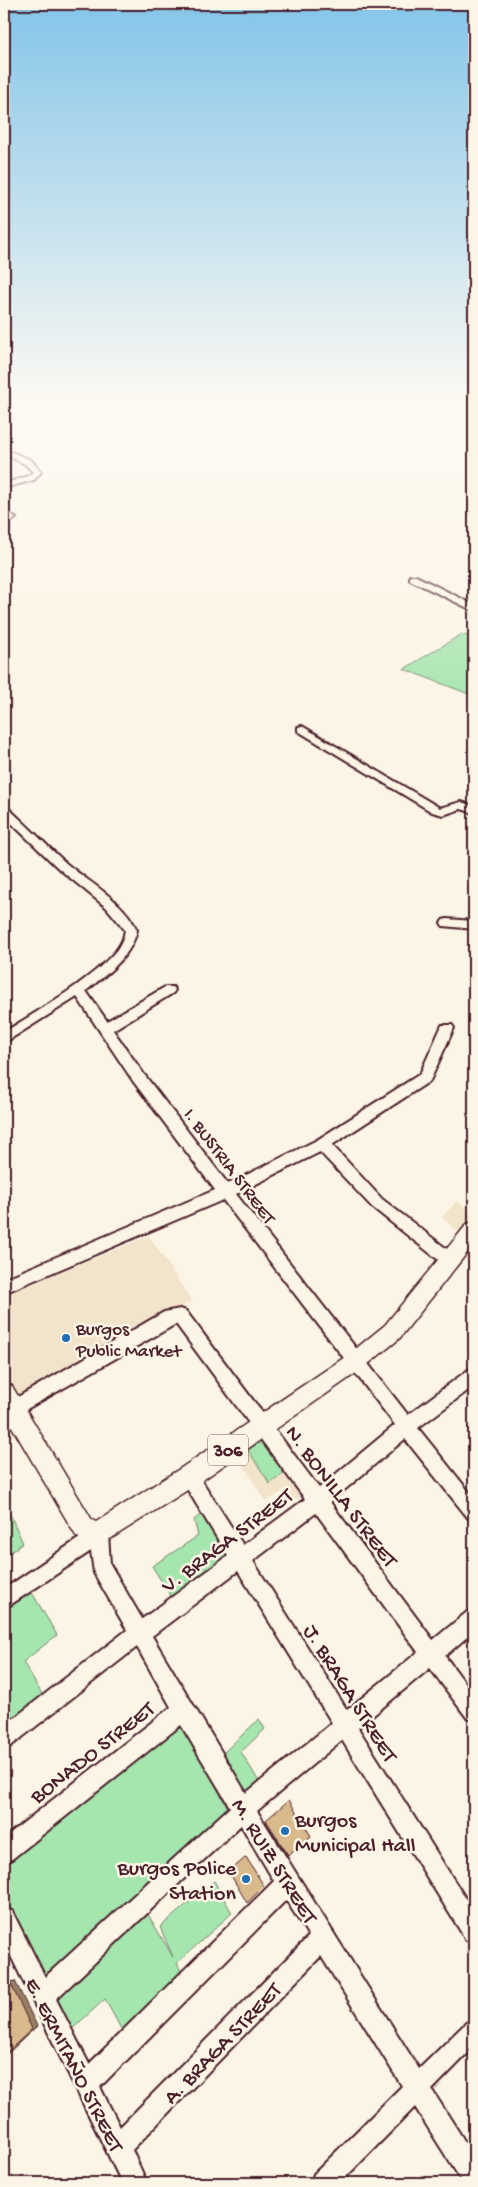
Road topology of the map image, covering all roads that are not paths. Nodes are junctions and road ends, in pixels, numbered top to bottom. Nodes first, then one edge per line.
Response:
1 (4, 511) edge
2 (4, 524) edge
3 (413, 578) dead end
4 (474, 608) edge
5 (302, 729) dead end
6 (4, 810) edge
7 (474, 810) edge
8 (447, 924) dead end
9 (474, 925) edge
10 (78, 989) junction
11 (169, 990) dead end
12 (105, 1028) junction
13 (447, 1028) dead end
14 (4, 1038) edge
15 (322, 1144) junction
16 (225, 1192) junction
17 (472, 1237) edge
18 (451, 1261) junction
19 (4, 1286) edge
20 (356, 1362) junction
21 (474, 1376) edge
22 (6, 1405) edge
23 (262, 1426) junction
24 (406, 1427) junction
25 (189, 1476) junction
26 (316, 1502) junction
27 (474, 1512) edge
28 (99, 1534) junction
29 (241, 1559) junction
30 (4, 1600) edge
31 (474, 1619) edge
32 (140, 1632) junction
33 (432, 1653) junction
34 (184, 1710) junction
35 (474, 1711) edge
36 (345, 1724) junction
37 (4, 1739) edge
38 (243, 1809) junction
39 (4, 1851) edge
40 (288, 1882) junction
41 (4, 1919) edge
42 (474, 1932) edge
43 (324, 1937) junction
44 (42, 1996) junction
45 (474, 2031) edge
46 (87, 2084) junction
47 (418, 2088) junction
48 (118, 2147) junction
49 (474, 2178) edge
50 (135, 2183) edge
51 (323, 2183) edge

1 - 2 street
3 - 4 street
5 - 7 street
6 - 10 street
8 - 9 street
10 - 12 street, I. BUSTRIA STREET
10 - 14 street
11 - 12 street
12 - 16 street, I. BUSTRIA STREET
13 - 15 street
15 - 16 street
15 - 18 street
16 - 19 street
16 - 20 street, I. BUSTRIA STREET
17 - 18 main road, 306
18 - 20 main road, 306
20 - 23 main road, 306
20 - 24 street, I. BUSTRIA STREET
21 - 24 street, V. BRAGA STREET
22 - 23 street, N. BONILLA STREET
22 - 28 main road
23 - 25 main road, 306
23 - 26 street, N. BONILLA STREET
24 - 26 street, V. BRAGA STREET
24 - 27 street, I. BUSTRIA STREET
25 - 28 main road, 306
25 - 29 street, J. BRAGA STREET
26 - 29 street, V. BRAGA STREET
26 - 33 street, N. BONILLA STREET
28 - 30 street
28 - 32 street, M. RUIZ STREET
29 - 32 street, V. BRAGA STREET
29 - 36 street, J. BRAGA STREET
31 - 33 street
32 - 34 street, M. RUIZ STREET
32 - 37 street, V. BRAGA STREET
33 - 35 street, N. BONILLA STREET
33 - 36 street
34 - 38 street, M. RUIZ STREET
34 - 39 street, BONADO STREET
36 - 38 street
36 - 42 street, J. BRAGA STREET
38 - 40 street, M. RUIZ STREET
38 - 44 street
40 - 43 street, M. RUIZ STREET
40 - 46 street
41 - 44 street, E. ERMITAÑO STREET
43 - 47 street, M. RUIZ STREET
43 - 48 street, A. BRAGA STREET
44 - 46 street, E. ERMITAÑO STREET
45 - 47 street
46 - 48 street, E. ERMITAÑO STREET
47 - 49 street, M. RUIZ STREET
47 - 51 street
48 - 50 street, E. ERMITAÑO STREET

